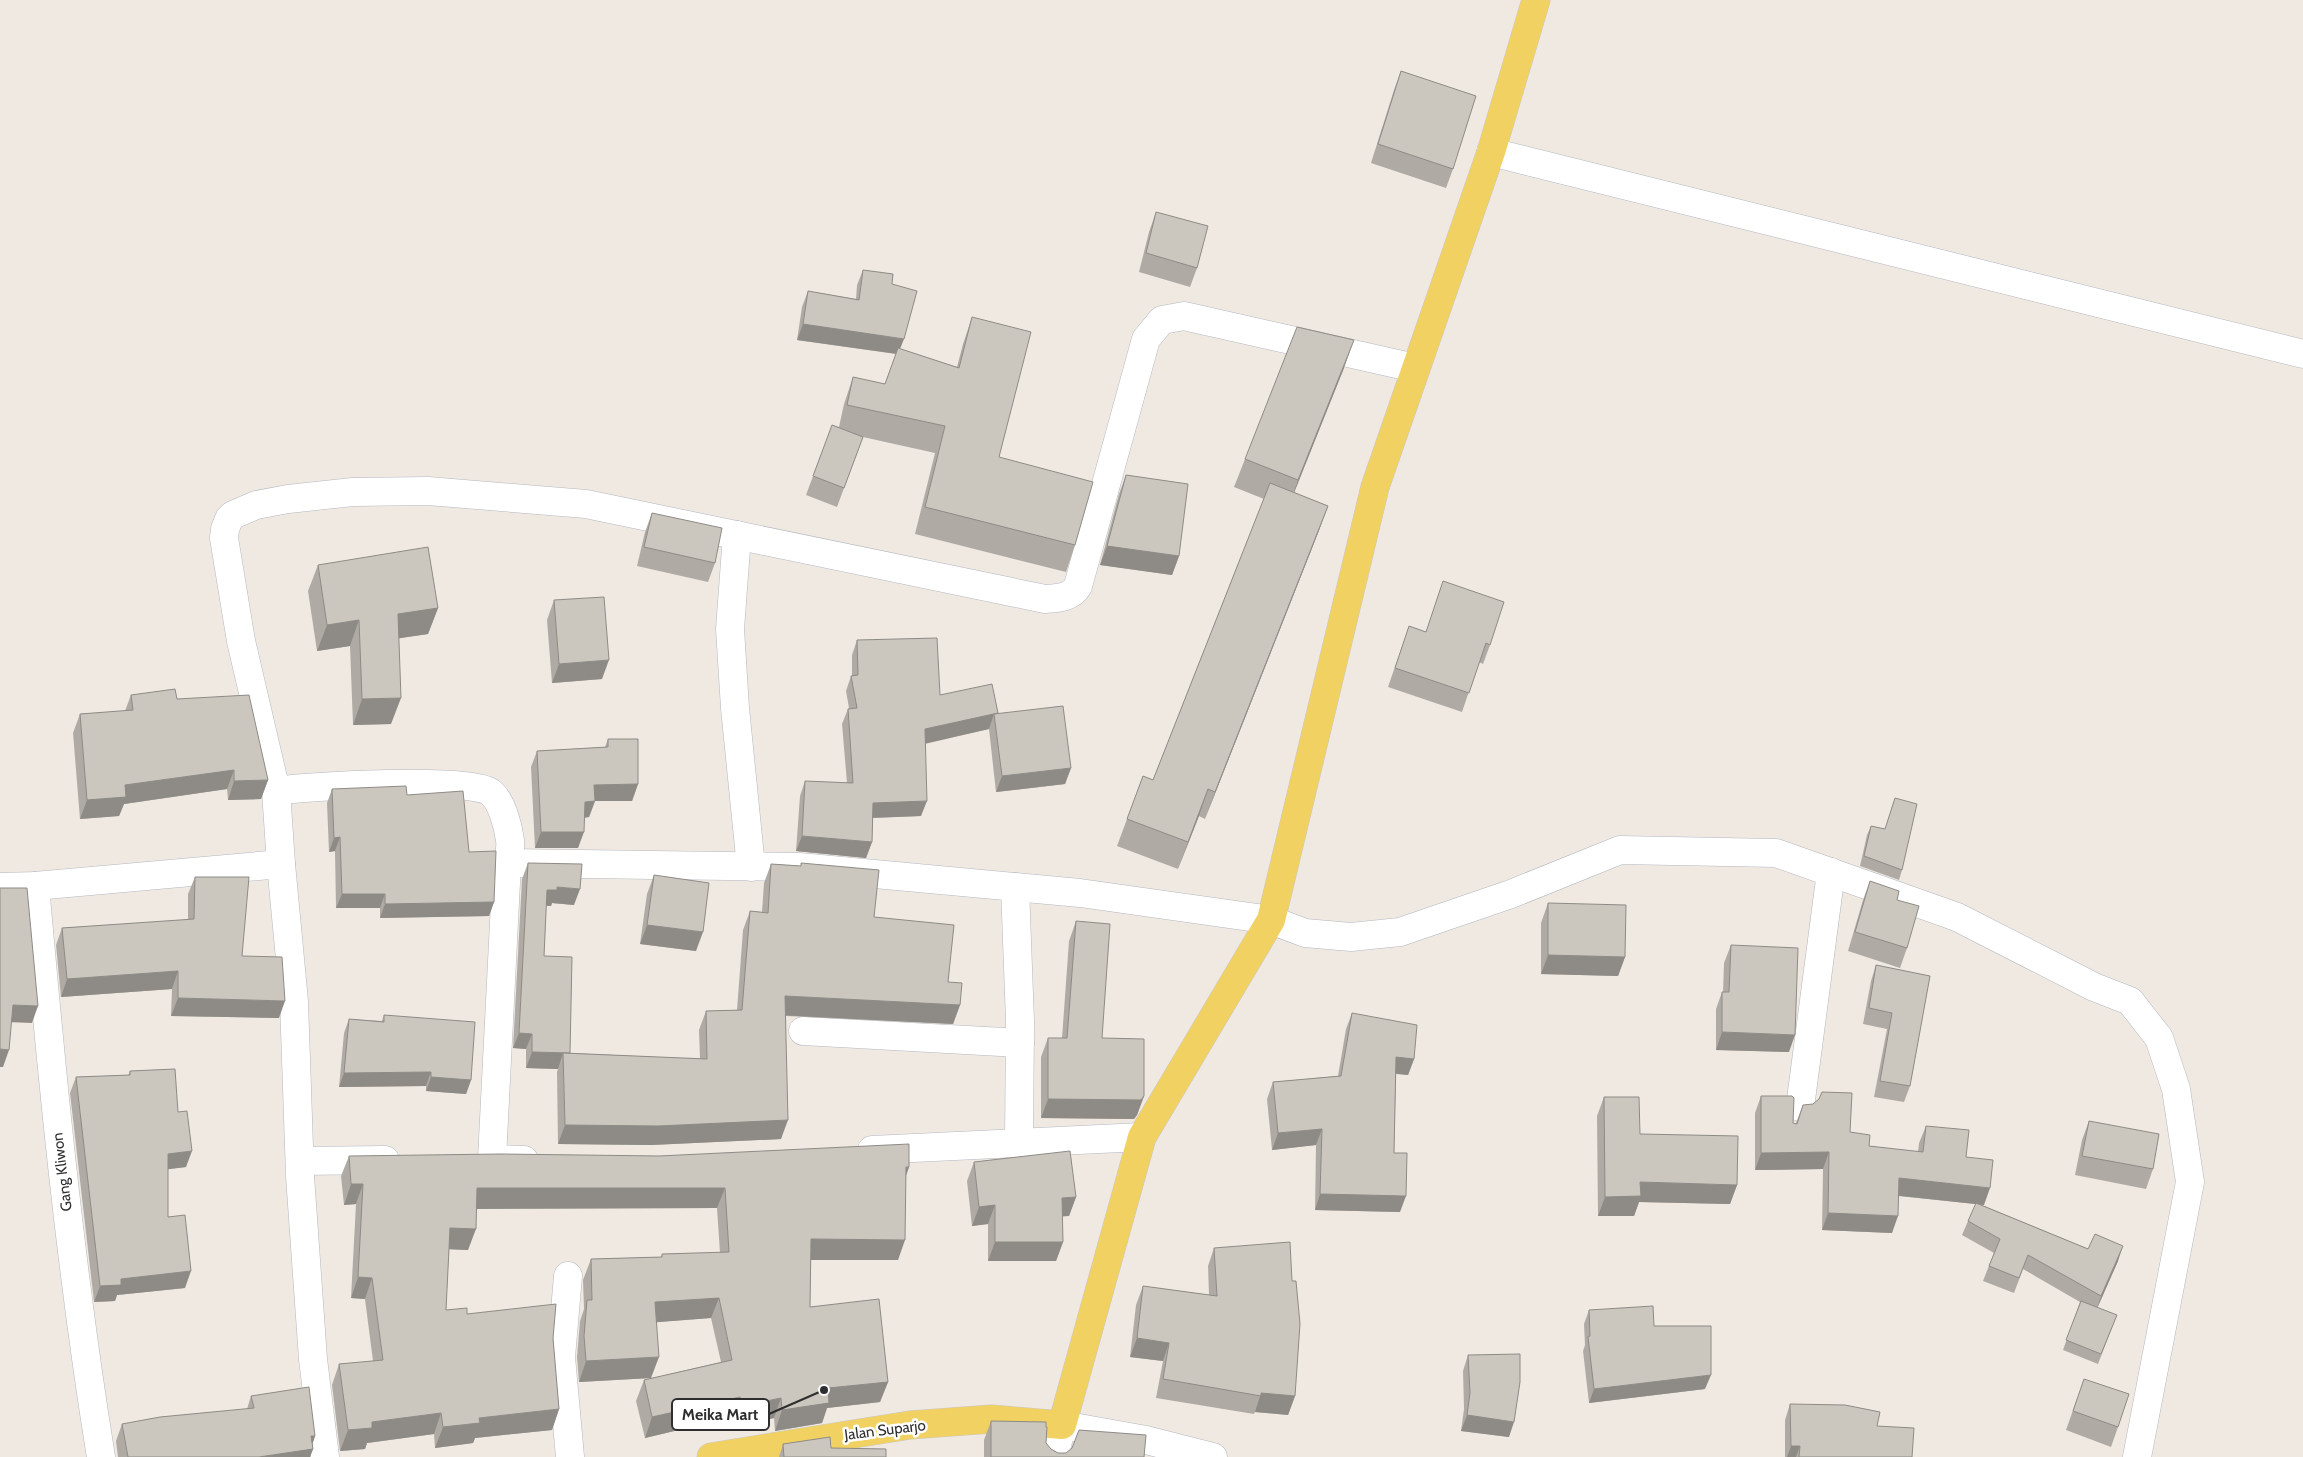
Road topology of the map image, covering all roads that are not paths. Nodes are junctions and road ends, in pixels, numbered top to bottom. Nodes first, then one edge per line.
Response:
1 (1536, 0) edge
2 (1491, 152) junction
3 (2303, 354) edge
4 (1415, 368) junction
5 (737, 535) junction
6 (276, 791) junction
7 (508, 863) junction
8 (281, 864) junction
9 (751, 867) junction
10 (1831, 872) junction
11 (36, 886) junction
12 (0, 887) edge
13 (1015, 887) junction
14 (1271, 920) junction
15 (803, 1030) dead end
16 (1020, 1043) junction
17 (1800, 1108) edge
18 (1142, 1137) junction
19 (1019, 1143) junction
20 (850, 1151) edge
21 (463, 1159) edge
22 (492, 1159) junction
23 (405, 1160) edge
24 (552, 1160) edge
25 (300, 1161) junction
26 (568, 1276) dead end
27 (1062, 1425) junction
28 (756, 1453) edge
29 (101, 1457) edge
30 (325, 1457) edge
31 (570, 1457) edge
32 (711, 1457) edge
33 (1054, 1457) edge
34 (1213, 1457) edge
35 (2137, 1457) edge

1 - 2 main road
2 - 3 street
2 - 4 main road
4 - 5 street
4 - 14 main road
5 - 6 street
5 - 9 street
6 - 7 street
6 - 8 street
7 - 9 street
7 - 22 street
8 - 11 street
8 - 25 street
9 - 13 street
10 - 14 street
10 - 17 street
10 - 35 street
11 - 12 street
11 - 29 street, Gang Kliwon
13 - 14 street
13 - 16 street
14 - 18 main road
15 - 16 street
16 - 19 street
18 - 19 street
18 - 27 main road
19 - 20 street
21 - 22 street
22 - 24 street
23 - 25 street
25 - 30 street
26 - 31 street
27 - 28 main road, Jalan Suparjo
27 - 33 street
27 - 34 street
28 - 32 main road, Jalan Suparjo

